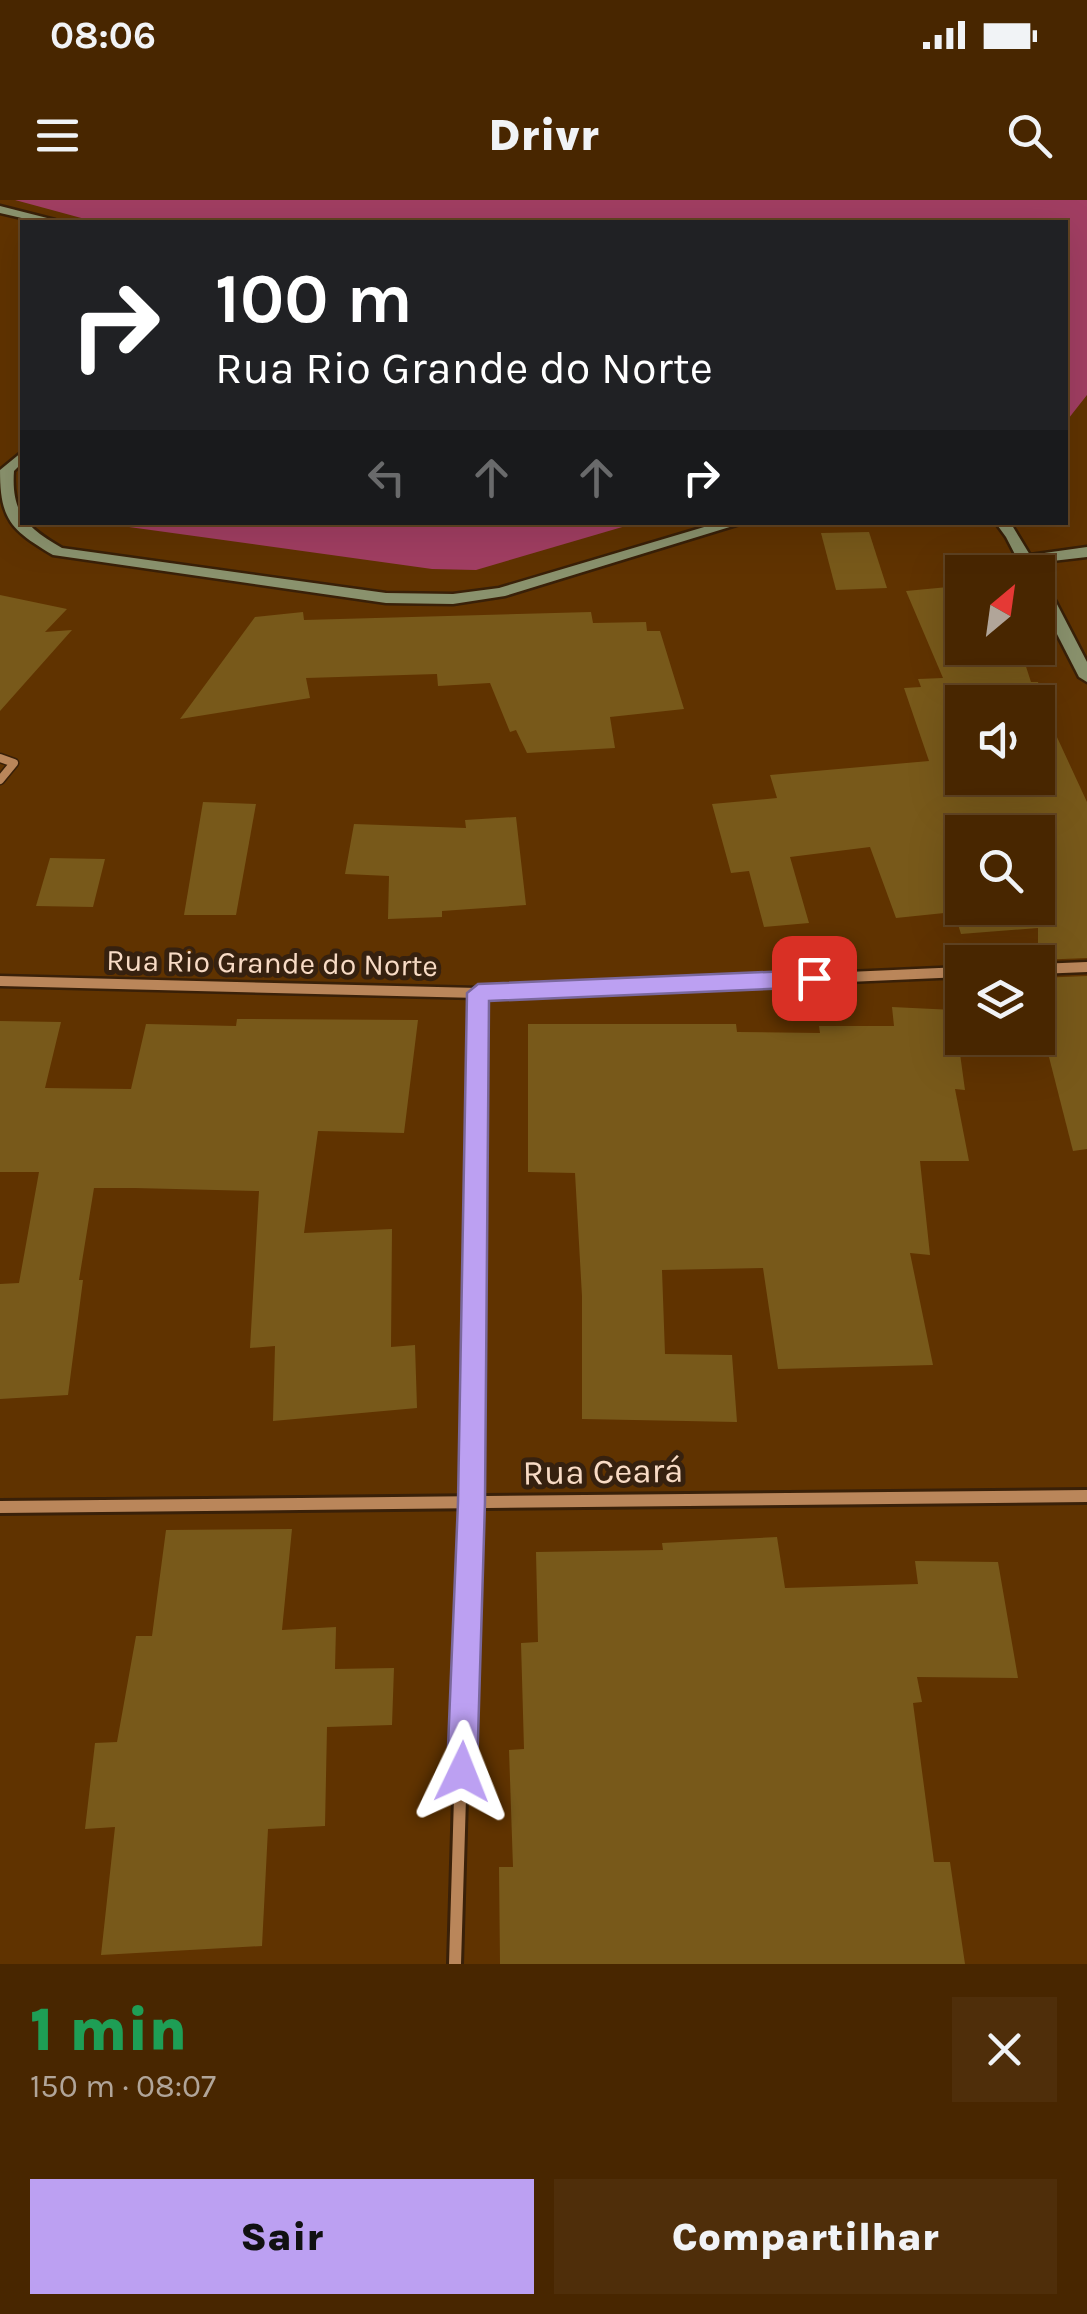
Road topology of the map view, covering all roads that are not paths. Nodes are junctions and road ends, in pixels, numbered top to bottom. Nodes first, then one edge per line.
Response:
1 (0, 209) edge
2 (43, 220) edge
3 (20, 458) edge
4 (730, 525) edge
5 (1004, 525) edge
6 (1087, 552) edge
7 (1022, 555) edge
8 (1055, 560) edge
9 (1055, 616) edge
10 (1087, 677) edge
11 (0, 758) edge
12 (0, 780) edge
13 (1087, 966) edge
14 (1055, 968) edge
15 (945, 973) edge
16 (0, 981) edge
17 (478, 993) junction
18 (1087, 1496) edge
19 (472, 1502) junction
20 (0, 1507) edge
21 (455, 1964) edge

1 - 2 street
3 - 4 street
5 - 7 street
6 - 8 street
9 - 10 street
11 - 12 street
13 - 14 street
15 - 17 street, Rua Rio Grande do Norte
16 - 17 street, Rua Rio Grande do Norte
17 - 19 street
18 - 19 street, Rua Ceará
19 - 20 street, Rua Ceará
19 - 21 street

